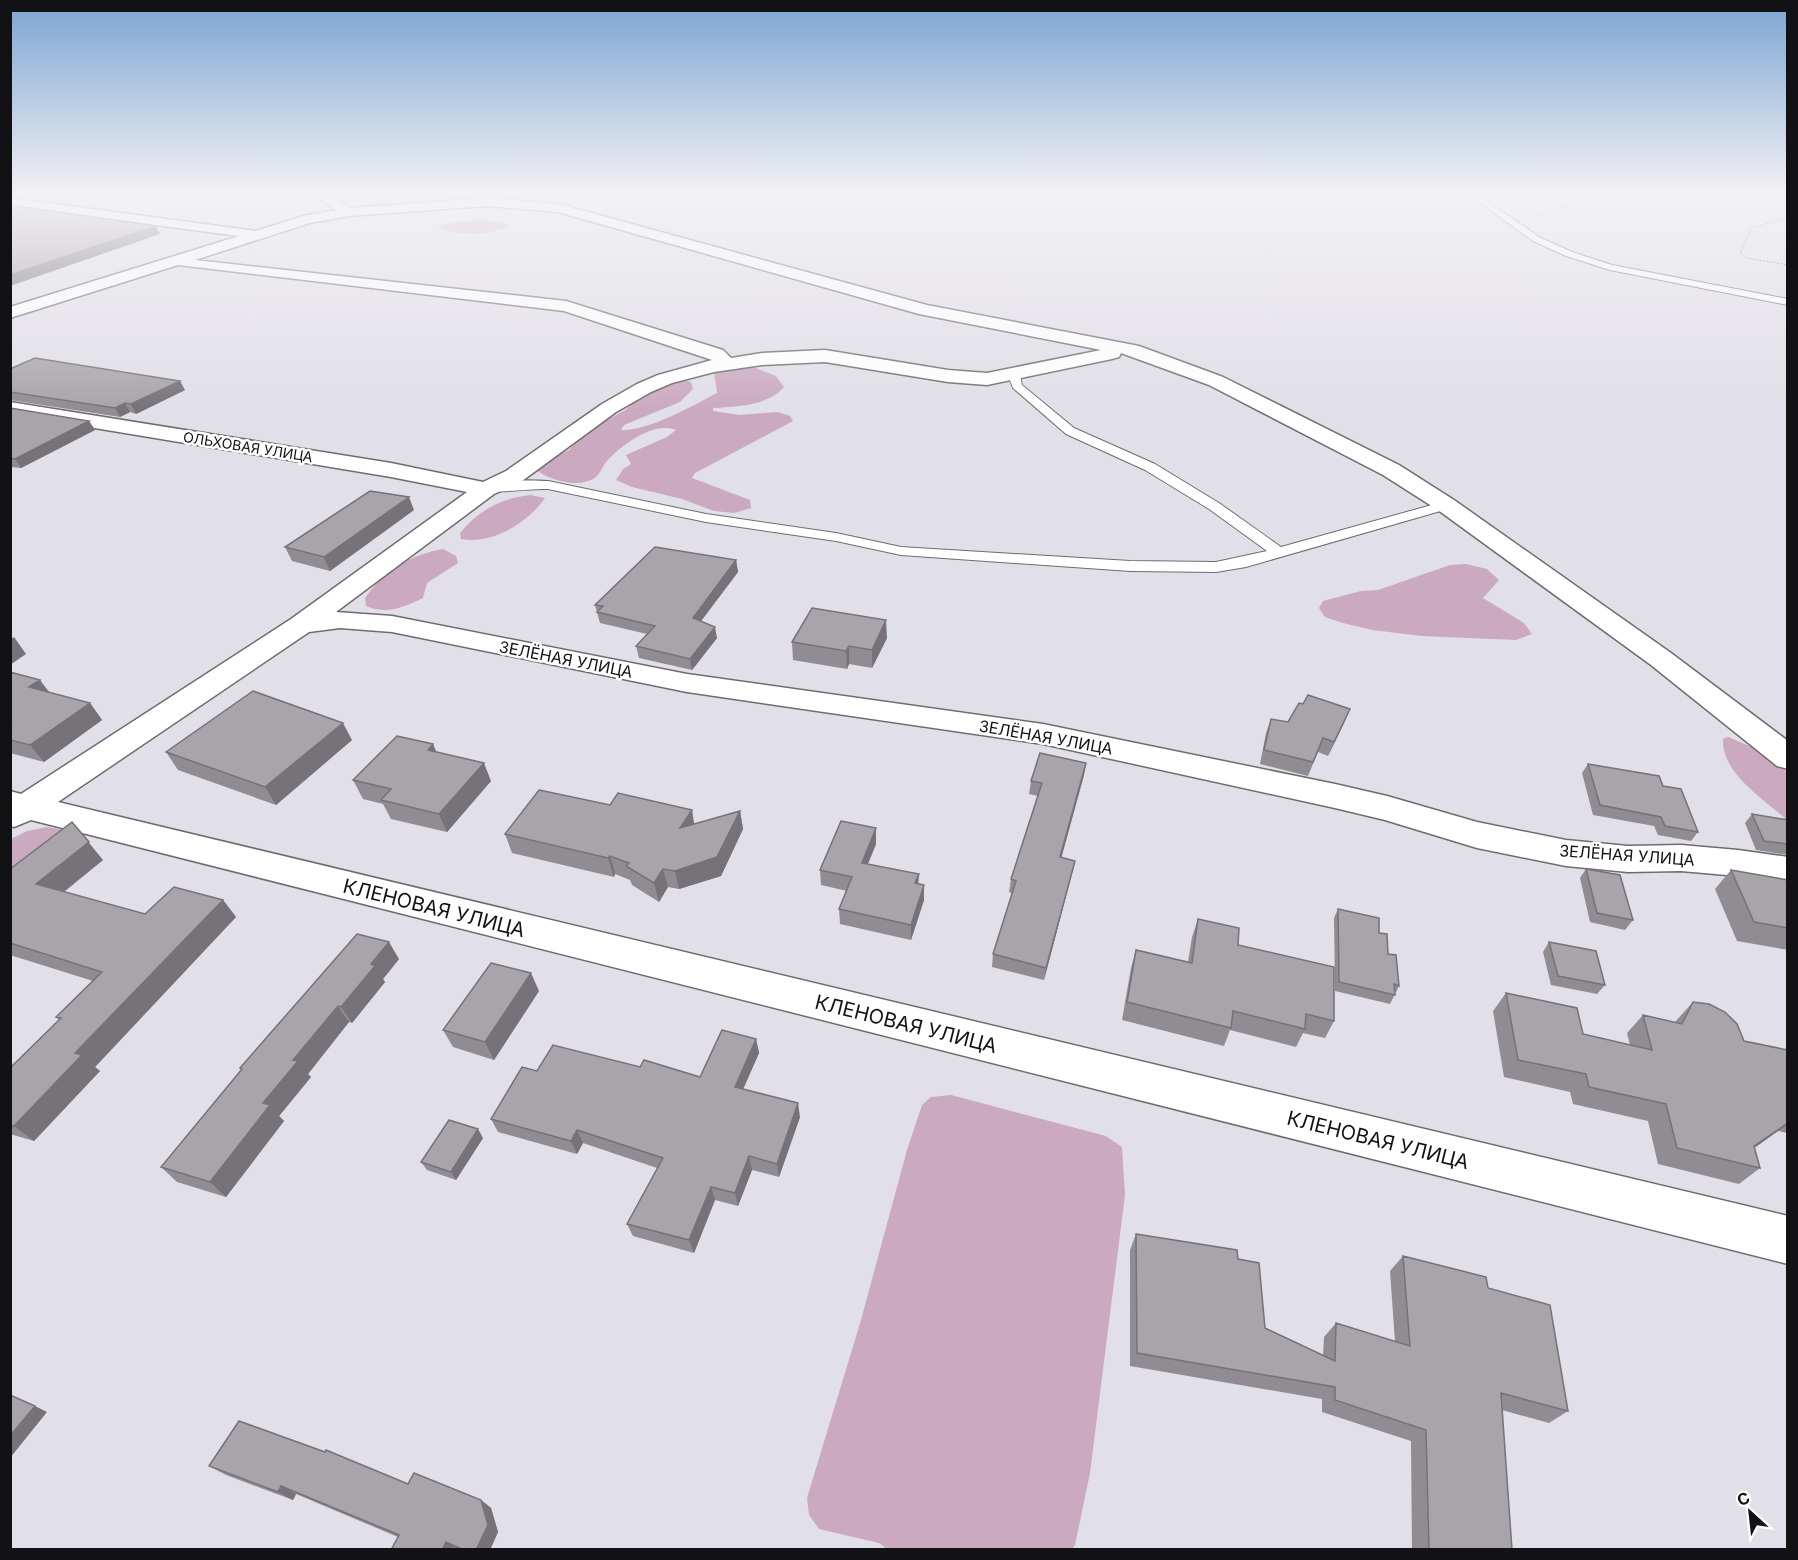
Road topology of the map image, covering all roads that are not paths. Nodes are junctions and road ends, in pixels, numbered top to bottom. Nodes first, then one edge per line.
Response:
1 (162, 265) edge
2 (196, 265) edge
3 (763, 265) edge
4 (1604, 265) edge
5 (1788, 302) edge
6 (10, 304) edge
7 (28, 307) junction
8 (10, 313) edge
9 (1132, 350) junction
10 (720, 365) junction
11 (1014, 375) junction
12 (10, 408) edge
13 (486, 489) junction
14 (1446, 505) junction
15 (1278, 552) junction
16 (301, 625) junction
17 (1788, 758) edge
18 (15, 809) edge
19 (1788, 871) edge
20 (1788, 1239) edge

1 - 7 street
2 - 10 street
3 - 9 street
4 - 5 lane
6 - 7 street
7 - 8 street
9 - 11 street
9 - 14 street
10 - 11 street
10 - 13 street
11 - 15 lane
12 - 13 street, ОЛЬХОВАЯ УЛИЦА
13 - 15 lane
13 - 16 street
14 - 15 lane
14 - 17 street
16 - 18 street
16 - 19 street, ЗЕЛЁНАЯ УЛИЦА
18 - 20 street, КЛЕНОВАЯ УЛИЦА

